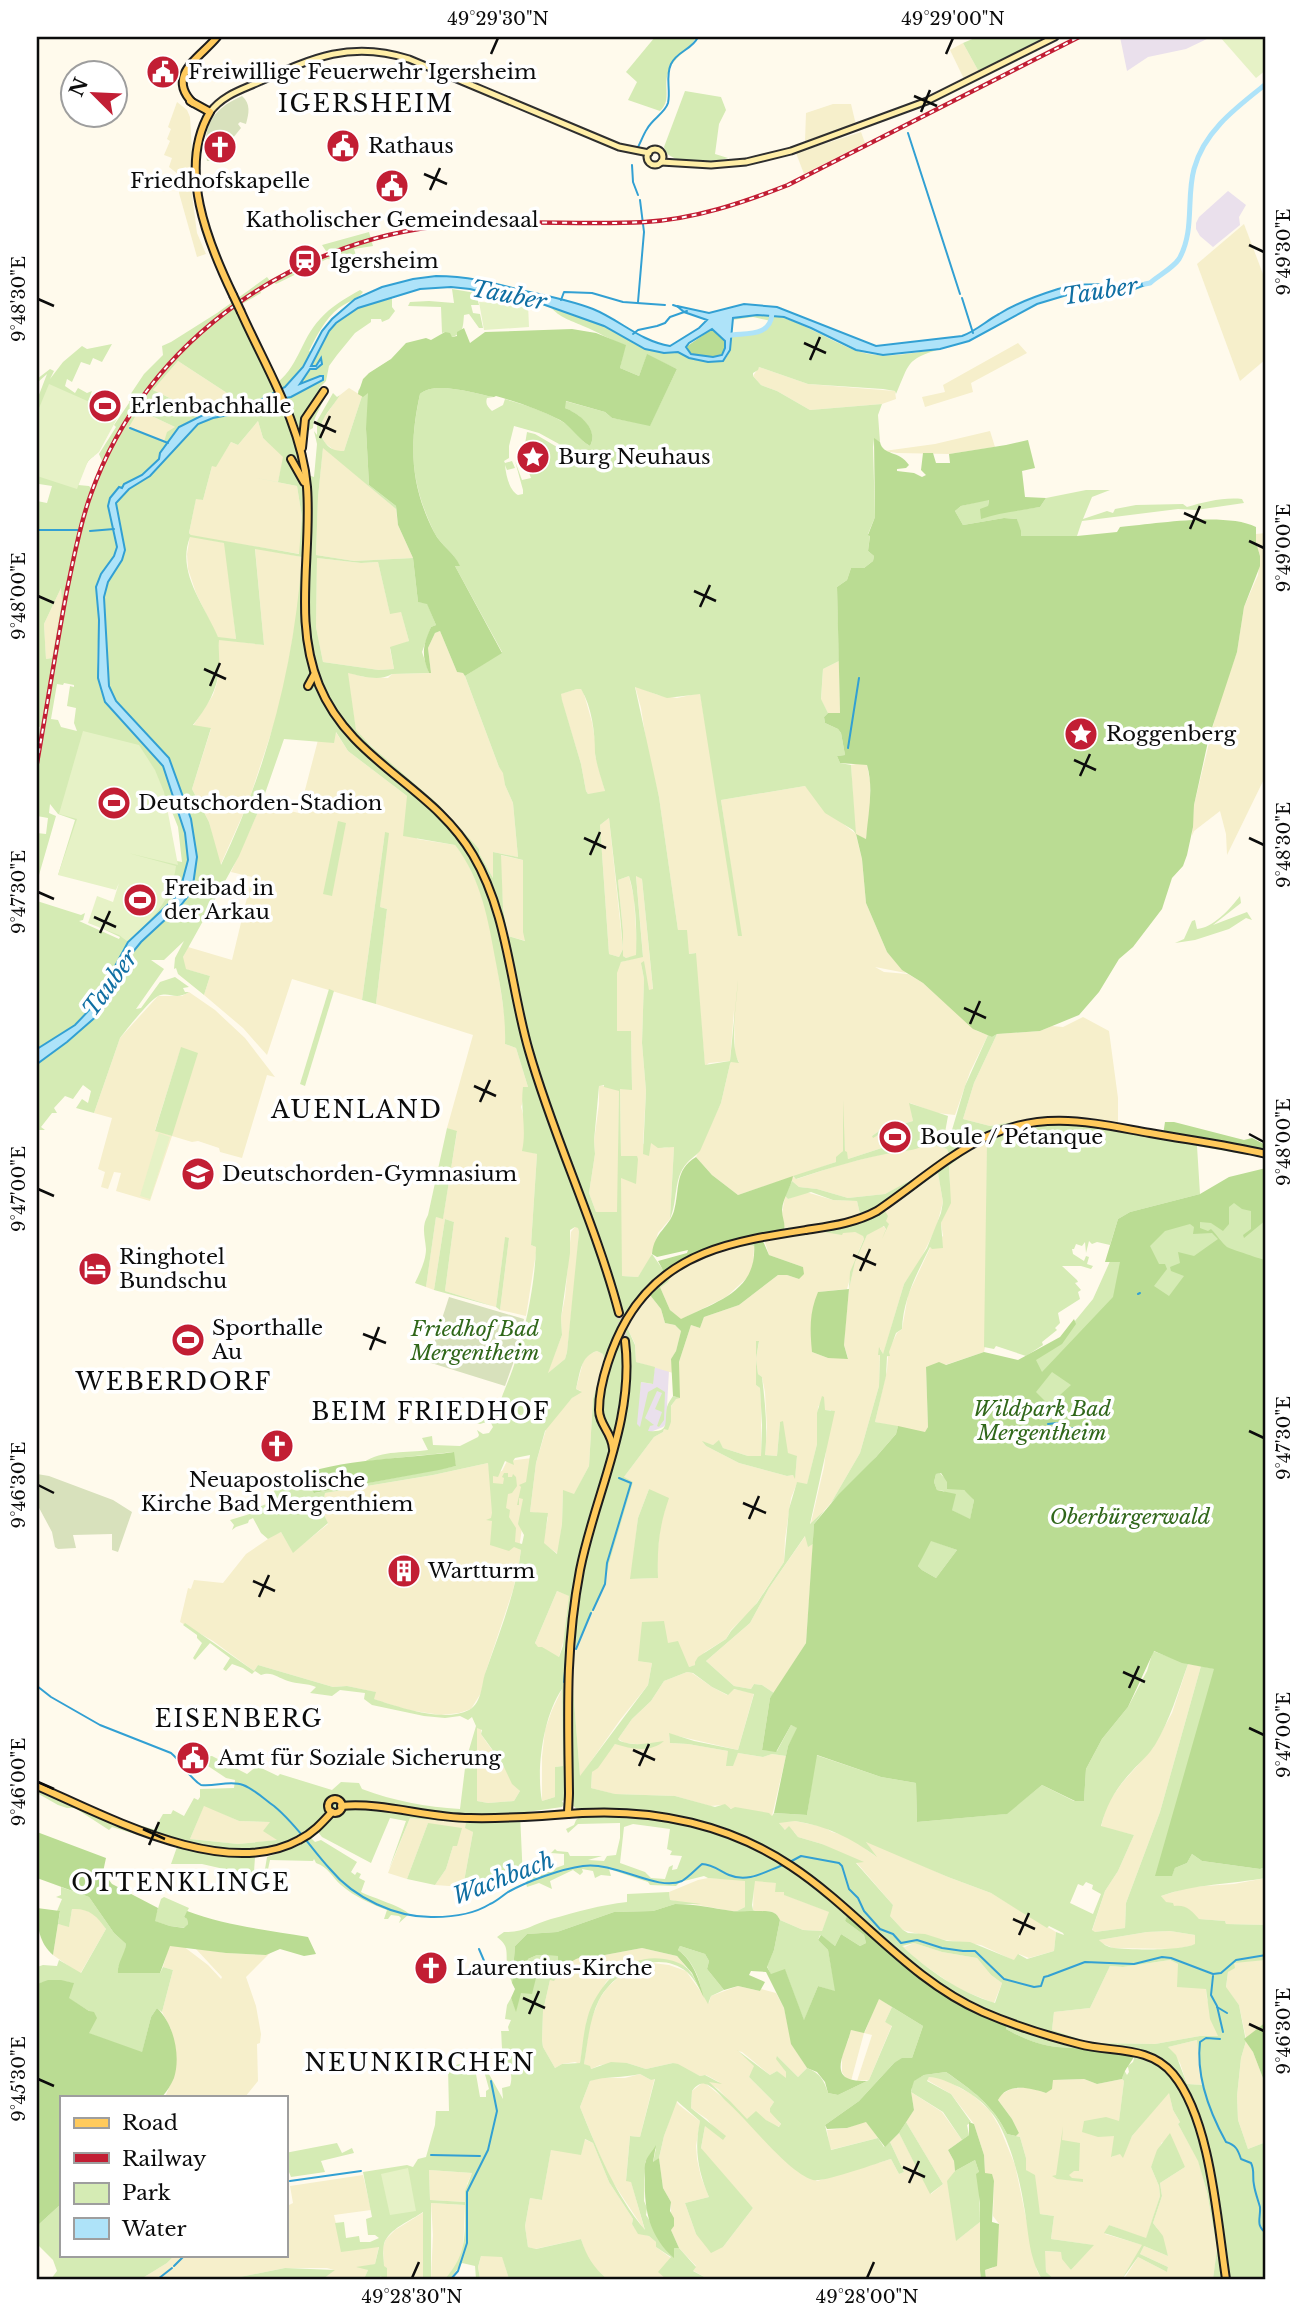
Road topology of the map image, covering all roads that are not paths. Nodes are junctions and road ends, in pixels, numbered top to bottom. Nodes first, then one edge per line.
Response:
1 (217, 37) edge
2 (1055, 37) edge
3 (190, 101) junction
4 (216, 105) junction
5 (203, 107) junction
6 (209, 114) junction
7 (648, 155) junction
8 (662, 159) junction
9 (324, 391) dead end
10 (301, 453) junction
11 (291, 459) dead end
12 (307, 488) junction
13 (314, 673) junction
14 (308, 687) dead end
15 (1266, 1154) edge
16 (619, 1313) tunnel mouth
17 (625, 1341) tunnel mouth
18 (622, 1416) junction
19 (606, 1425) junction
20 (618, 1433) junction
21 (613, 1449) junction
22 (37, 1786) edge
23 (570, 1803) junction
24 (341, 1806) junction
25 (332, 1812) junction
26 (584, 1813) junction
27 (569, 1814) junction
28 (559, 1815) junction
29 (1226, 2279) edge

1 - 3 main road
2 - 8 main road
3 - 5 main road
3 - 6 main road
4 - 5 main road
4 - 6 main road
4 - 7 main road
5 - 6 main road
6 - 10 main road, bridge
7 - 8 main road
7 - 8 main road
9 - 10 main road
10 - 12 main road
11 - 12 main road
12 - 13 main road
13 - 14 main road
13 - 16 main road
15 - 19 main road
17 - 18 main road
18 - 19 main road
18 - 20 main road
19 - 20 main road
19 - 21 main road
20 - 21 main road
21 - 23 main road
22 - 25 main road
23 - 26 main road
23 - 27 main road
23 - 28 main road
24 - 25 main road
24 - 25 main road
24 - 28 main road
26 - 27 main road
26 - 29 main road
27 - 28 main road

